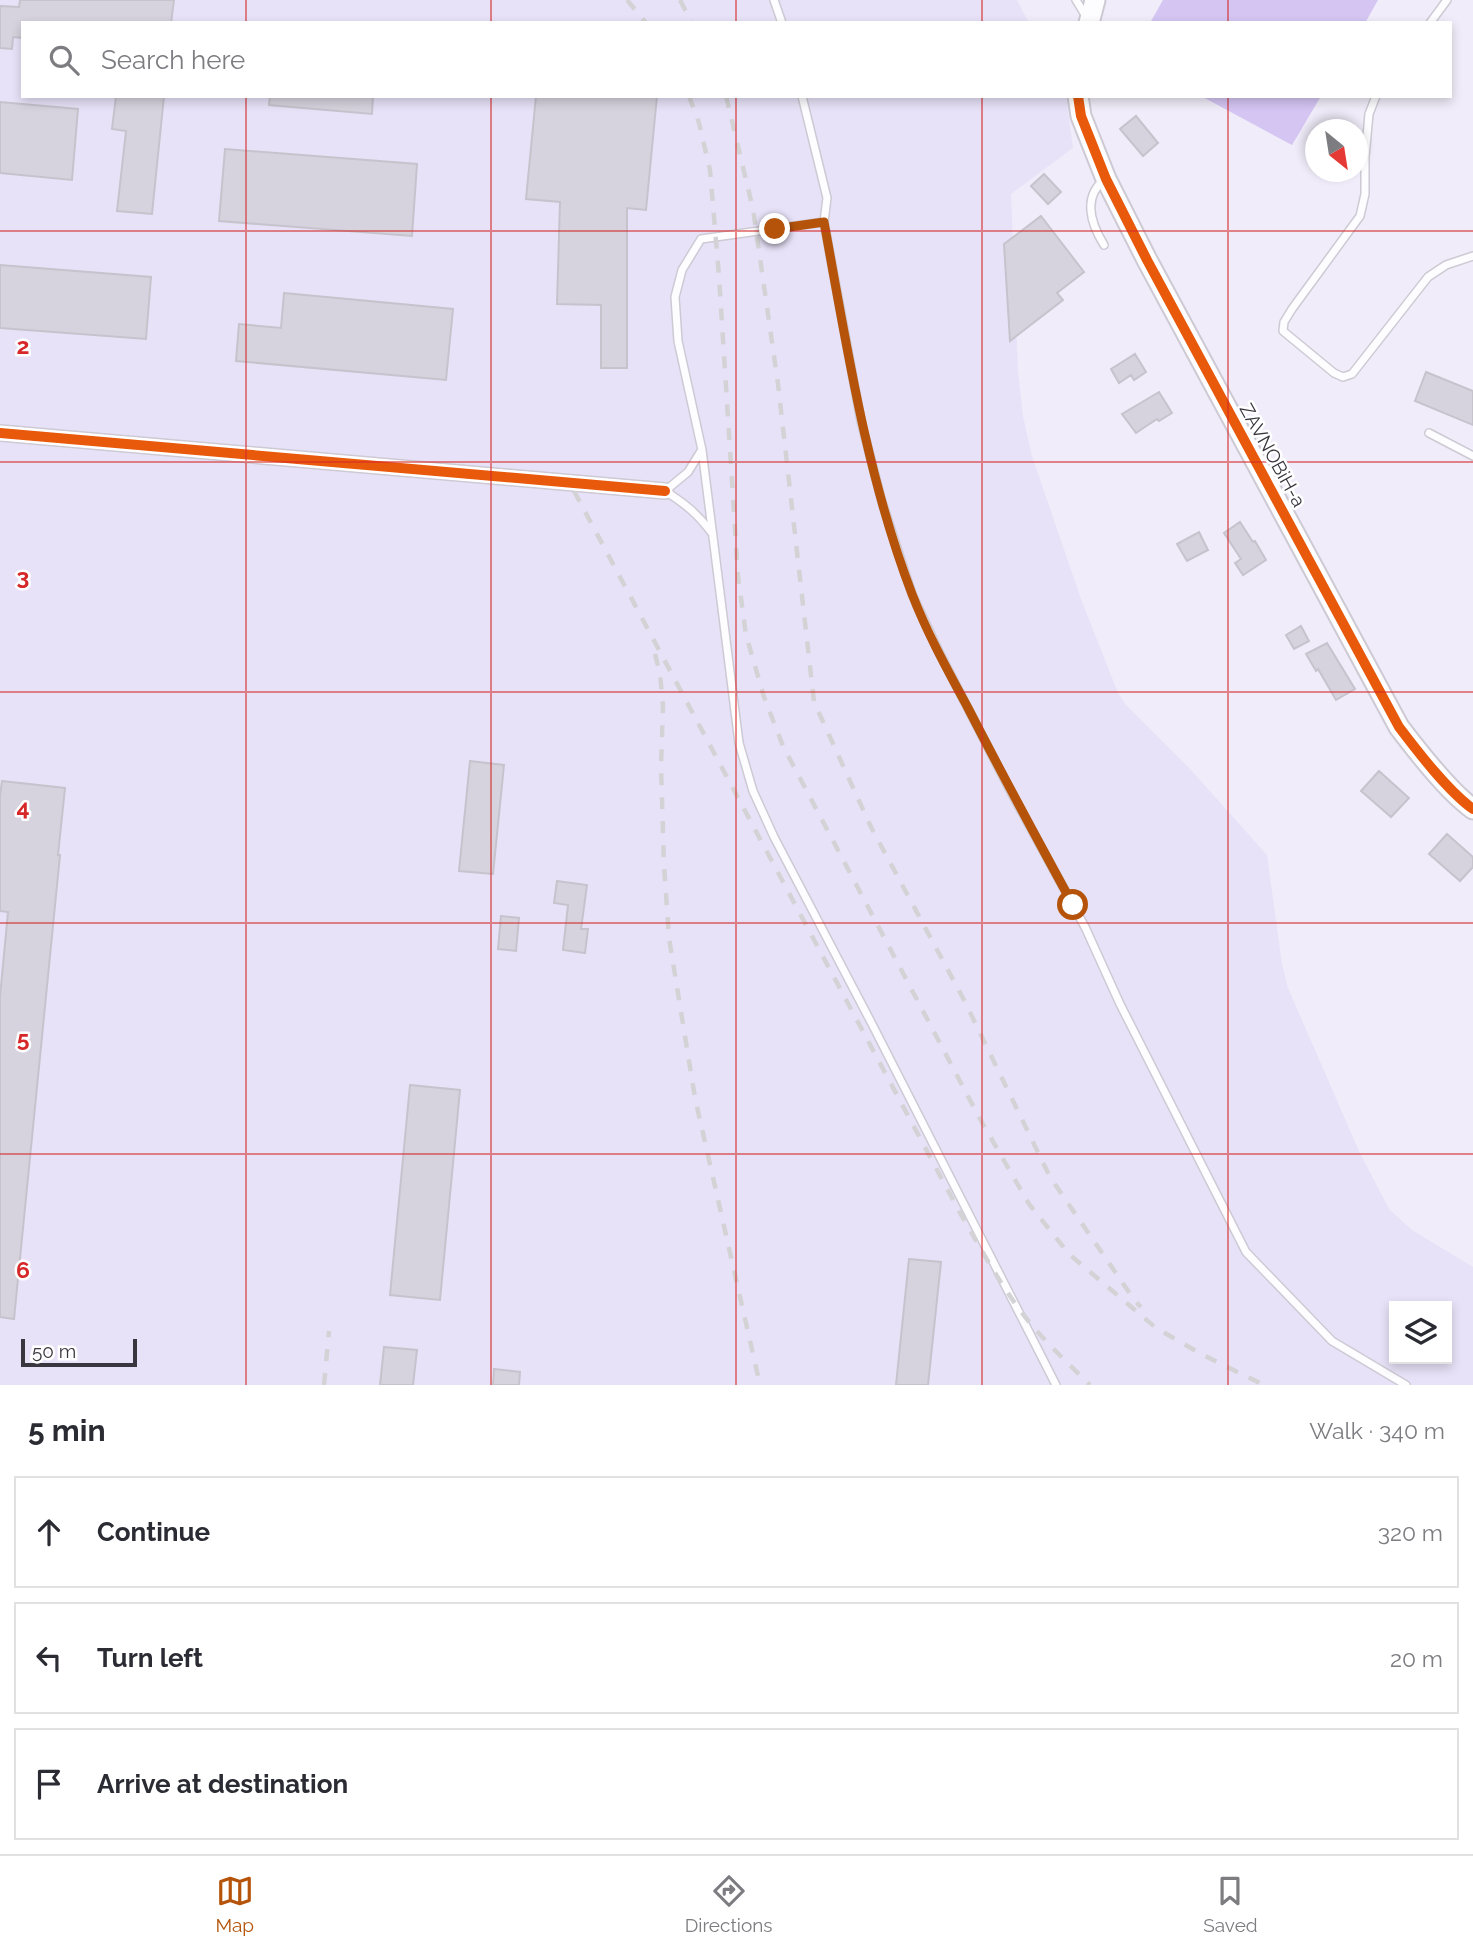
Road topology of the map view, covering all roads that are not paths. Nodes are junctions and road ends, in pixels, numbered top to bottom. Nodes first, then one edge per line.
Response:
1 (774, 0) edge
2 (1076, 0) edge
3 (1095, 0) edge
4 (1447, 0) edge
5 (781, 21) edge
6 (1088, 21) edge
7 (1089, 21) edge
8 (1431, 21) edge
9 (802, 98) edge
10 (1078, 98) edge
11 (1375, 98) edge
12 (1106, 179) junction
13 (824, 222) junction
14 (1104, 245) dead end
15 (1473, 256) edge
16 (0, 433) edge
17 (1429, 433) dead end
18 (702, 450) junction
19 (1473, 456) edge
20 (665, 491) junction
21 (713, 534) junction
22 (1473, 809) edge
23 (1056, 1385) edge
24 (1406, 1385) edge

1 - 5 lane
2 - 6 lane
3 - 7 main road
4 - 8 lane
9 - 13 lane
10 - 12 main road, ZAVNOBiH-a
11 - 15 lane
12 - 14 lane
12 - 22 main road, ZAVNOBiH-a
13 - 18 lane
13 - 24 lane
16 - 20 street
17 - 19 lane
18 - 20 lane
18 - 21 lane
20 - 21 lane
21 - 23 lane

